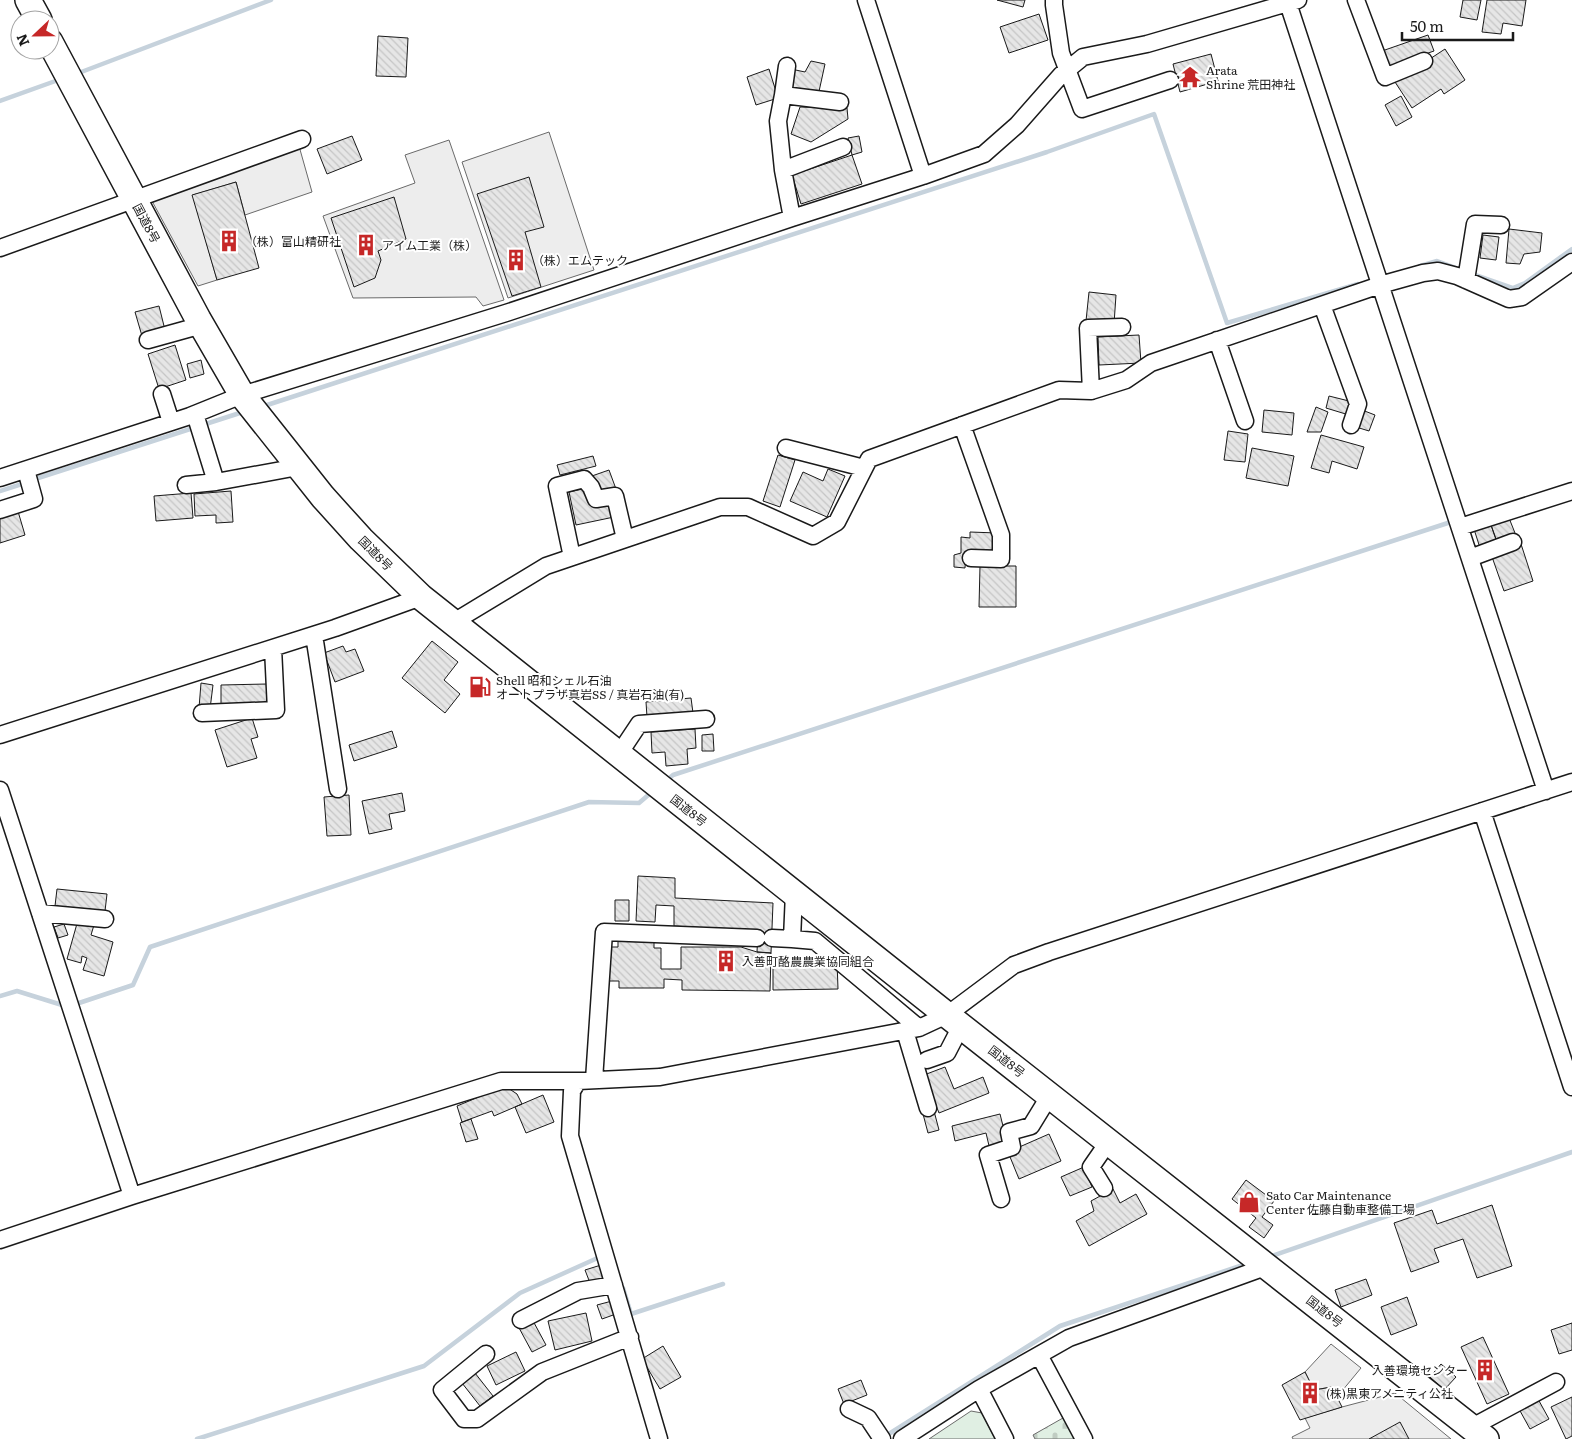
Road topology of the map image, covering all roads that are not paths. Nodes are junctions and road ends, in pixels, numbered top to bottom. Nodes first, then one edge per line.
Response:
1 (866, 0) edge
2 (1054, 0) edge
3 (1356, 0) edge
4 (1291, 1) edge
5 (60, 60) edge
6 (1424, 61) dead end
7 (787, 66) dead end
8 (1067, 70) junction
9 (1170, 80) dead end
10 (783, 95) junction
11 (840, 102) dead end
12 (302, 139) dead end
13 (843, 147) dead end
14 (783, 170) junction
15 (923, 176) junction
16 (134, 200) junction
17 (792, 218) junction
18 (1501, 225) dead end
19 (0, 248) edge
20 (1572, 262) edge
21 (1466, 280) junction
22 (1380, 285) junction
23 (1322, 305) junction
24 (202, 325) junction
25 (1122, 328) dead end
26 (148, 340) dead end
27 (1217, 340) junction
28 (1091, 390) junction
29 (162, 394) dead end
30 (242, 395) junction
31 (195, 414) junction
32 (1245, 421) dead end
33 (171, 422) junction
34 (962, 425) junction
35 (1352, 425) dead end
36 (786, 448) dead end
37 (298, 467) junction
38 (864, 468) junction
39 (26, 470) junction
40 (0, 478) edge
41 (216, 482) junction
42 (186, 485) dead end
43 (1572, 491) edge
44 (0, 510) edge
45 (1460, 528) junction
46 (625, 539) junction
47 (1513, 542) dead end
48 (572, 557) junction
49 (971, 558) dead end
50 (1470, 558) junction
51 (421, 597) junction
52 (452, 623) junction
53 (314, 635) junction
54 (273, 648) junction
55 (202, 713) dead end
56 (706, 719) dead end
57 (0, 736) edge
58 (619, 754) junction
59 (1572, 782) edge
60 (338, 789) dead end
61 (0, 790) edge
62 (1546, 791) junction
63 (1482, 811) junction
64 (794, 893) junction
65 (40, 913) junction
66 (105, 919) dead end
67 (792, 939) junction
68 (954, 1020) junction
69 (912, 1029) junction
70 (927, 1060) dead end
71 (586, 1081) junction
72 (1572, 1087) edge
73 (1050, 1095) junction
74 (928, 1108) dead end
75 (1109, 1141) junction
76 (1104, 1188) dead end
77 (132, 1196) junction
78 (1001, 1200) dead end
79 (0, 1240) edge
80 (1268, 1266) junction
81 (614, 1286) junction
82 (521, 1320) dead end
83 (630, 1337) junction
84 (486, 1354) dead end
85 (1040, 1355) junction
86 (1556, 1382) dead end
87 (979, 1389) junction
88 (849, 1409) dead end
89 (1479, 1433) edge
90 (659, 1439) edge
91 (882, 1439) edge
92 (902, 1439) edge
93 (1005, 1439) edge
94 (1084, 1439) edge

1 - 15 street
2 - 8 street
3 - 6 street
4 - 8 street
4 - 22 street
5 - 16 highway, 国道8号
7 - 10 street
8 - 9 street
8 - 15 street
10 - 11 street
10 - 14 street
12 - 16 street
13 - 14 street
14 - 17 street
15 - 17 street
16 - 19 street
16 - 24 highway, 国道8号
17 - 30 street
18 - 21 street
20 - 21 street
21 - 22 street
22 - 23 street
22 - 45 street
23 - 27 street
23 - 35 street
24 - 26 street
24 - 30 highway, 国道8号
25 - 28 street
27 - 28 street
27 - 32 street
28 - 34 street
29 - 33 street
30 - 31 street
30 - 37 highway, 国道8号
31 - 33 street
31 - 41 street
33 - 39 street
34 - 38 street
34 - 49 street
36 - 38 street
37 - 41 street
37 - 51 highway, 国道8号
38 - 46 street
39 - 40 street
39 - 44 street
41 - 42 street
43 - 45 street
45 - 50 street
46 - 48 street
46 - 48 street
47 - 50 street
48 - 52 street
50 - 62 street
51 - 52 highway, 国道8号
51 - 53 street
52 - 58 highway, 国道8号
53 - 54 street
53 - 60 street
54 - 55 street
54 - 57 street
56 - 58 street
58 - 64 highway, 国道8号
59 - 62 street
61 - 65 street
62 - 63 street
63 - 68 street
63 - 72 street
64 - 67 street
64 - 68 highway, 国道8号
65 - 66 street
65 - 77 street
67 - 69 street
67 - 71 street
68 - 69 street
68 - 70 street
68 - 73 highway, 国道8号
69 - 71 street
69 - 74 street
71 - 77 street
71 - 81 street
73 - 75 highway, 国道8号
73 - 78 street
75 - 76 street
75 - 80 highway, 国道8号
77 - 79 street
80 - 85 street
80 - 89 highway, 国道8号
81 - 82 street
81 - 83 street
83 - 84 street
83 - 90 street
85 - 87 street
85 - 94 street
86 - 89 street
87 - 92 street
87 - 93 street
88 - 91 street

